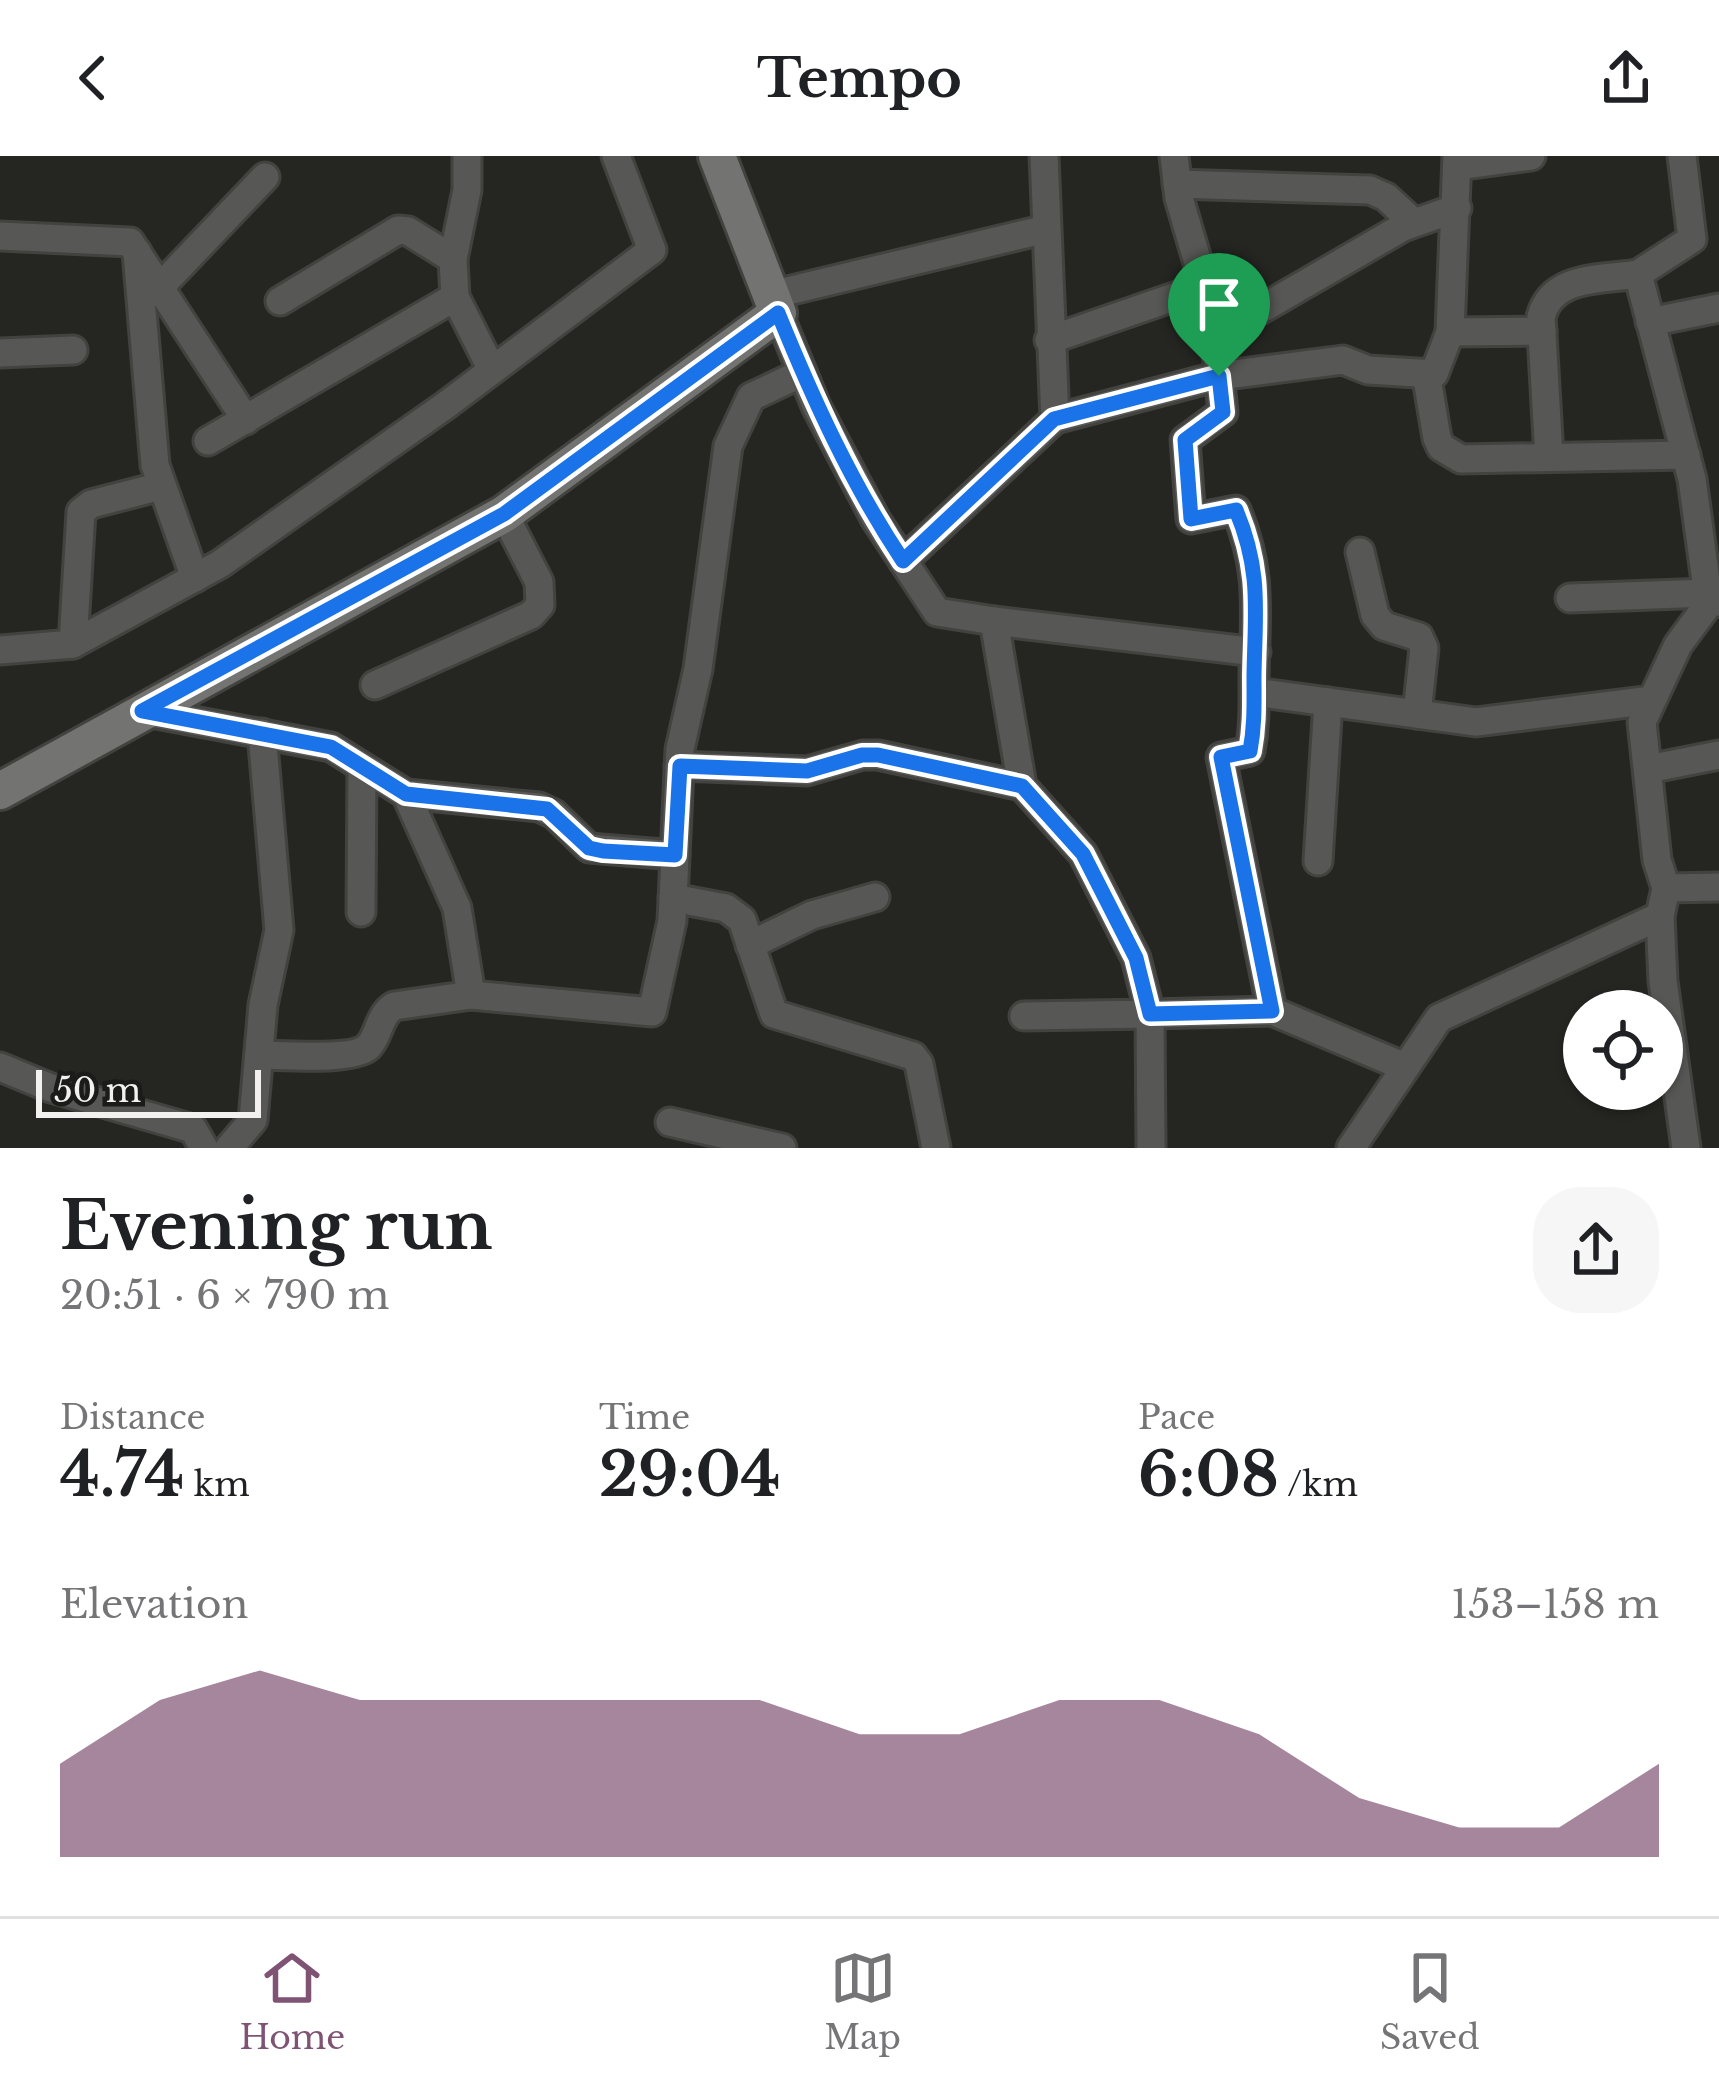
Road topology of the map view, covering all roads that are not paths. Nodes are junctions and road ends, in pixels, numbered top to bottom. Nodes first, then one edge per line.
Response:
1 (466, 156) edge
2 (616, 156) edge
3 (717, 156) edge
4 (1044, 156) edge
5 (1531, 156) edge
6 (1682, 156) edge
7 (1457, 161) edge
8 (1175, 170) edge
9 (265, 177) dead end
10 (1457, 208) junction
11 (1413, 222) junction
12 (1046, 229) junction
13 (0, 236) edge
14 (137, 248) junction
15 (453, 259) junction
16 (1638, 274) junction
17 (161, 286) junction
18 (1203, 287) junction
19 (455, 297) junction
20 (280, 301) dead end
21 (775, 304) junction
22 (1719, 308) edge
23 (1650, 322) junction
24 (1542, 331) junction
25 (1450, 332) junction
26 (1215, 336) junction
27 (1049, 340) junction
28 (73, 350) dead end
29 (0, 353) edge
30 (492, 370) junction
31 (802, 373) junction
32 (1426, 373) junction
33 (1219, 376) junction
34 (1054, 419) junction
35 (246, 420) junction
36 (208, 441) dead end
37 (1686, 455) junction
38 (1550, 458) junction
39 (161, 486) junction
40 (504, 514) junction
41 (1360, 552) dead end
42 (903, 561) junction
43 (195, 578) junction
44 (1570, 598) dead end
45 (1712, 599) edge
46 (994, 621) junction
47 (73, 644) junction
48 (0, 650) edge
49 (1256, 652) junction
50 (375, 685) dead end
51 (1255, 692) junction
52 (1652, 700) junction
53 (1328, 702) junction
54 (142, 711) junction
55 (1417, 715) junction
56 (262, 734) junction
57 (1719, 754) edge
58 (362, 766) junction
59 (680, 766) junction
60 (1648, 770) junction
61 (1022, 786) junction
62 (0, 791) edge
63 (406, 794) junction
64 (675, 855) junction
65 (1318, 861) dead end
66 (1719, 886) edge
67 (875, 897) dead end
68 (673, 898) junction
69 (1663, 902) junction
70 (361, 912) dead end
71 (750, 945) junction
72 (471, 995) junction
73 (1272, 1011) junction
74 (1150, 1014) junction
75 (1024, 1016) dead end
76 (259, 1055) junction
77 (0, 1067) edge
78 (1405, 1067) junction
79 (670, 1122) dead end
80 (204, 1148) edge
81 (229, 1148) edge
82 (782, 1148) edge
83 (936, 1148) edge
84 (1151, 1148) edge
85 (1351, 1148) edge
86 (1686, 1148) edge

1 - 15 street
2 - 30 street
3 - 21 street
4 - 12 street
5 - 7 street
6 - 16 street
7 - 10 street
8 - 11 street
8 - 18 street
9 - 17 street
10 - 11 street
10 - 25 street
11 - 26 street
12 - 21 street
12 - 27 street
13 - 14 street
14 - 17 street
14 - 39 street
15 - 19 street
15 - 20 street
16 - 23 street
16 - 24 street
17 - 35 street
18 - 26 street
18 - 27 street
19 - 30 street
19 - 35 street
21 - 31 street
21 - 40 street
22 - 23 street
23 - 37 street
24 - 25 street
24 - 38 street
25 - 32 street
26 - 33 street
27 - 34 street
28 - 29 street
30 - 43 street
31 - 42 street
31 - 59 street
32 - 33 street
32 - 38 street
33 - 34 street
33 - 49 street
34 - 42 street
35 - 36 street
37 - 38 street
37 - 45 street
39 - 43 street
39 - 47 street
40 - 50 street
40 - 54 street
41 - 55 street
42 - 46 street
43 - 47 street
44 - 45 street
45 - 52 street
46 - 49 street
46 - 61 street
47 - 48 street
49 - 51 street
51 - 53 street
51 - 73 street
52 - 55 street
52 - 60 street
53 - 55 street
53 - 65 street
54 - 56 street
54 - 62 street
56 - 58 street
56 - 76 street
57 - 60 street
58 - 63 street
58 - 70 street
59 - 61 street
59 - 64 street
60 - 69 street
61 - 74 street
63 - 64 street
63 - 72 street
64 - 68 street
66 - 69 street
67 - 71 street
68 - 71 street
68 - 72 street
69 - 78 street
69 - 86 street
71 - 83 street
72 - 76 street
73 - 74 street
73 - 78 street
74 - 75 street
74 - 84 street
76 - 81 street
77 - 80 street
78 - 85 street
79 - 82 street

